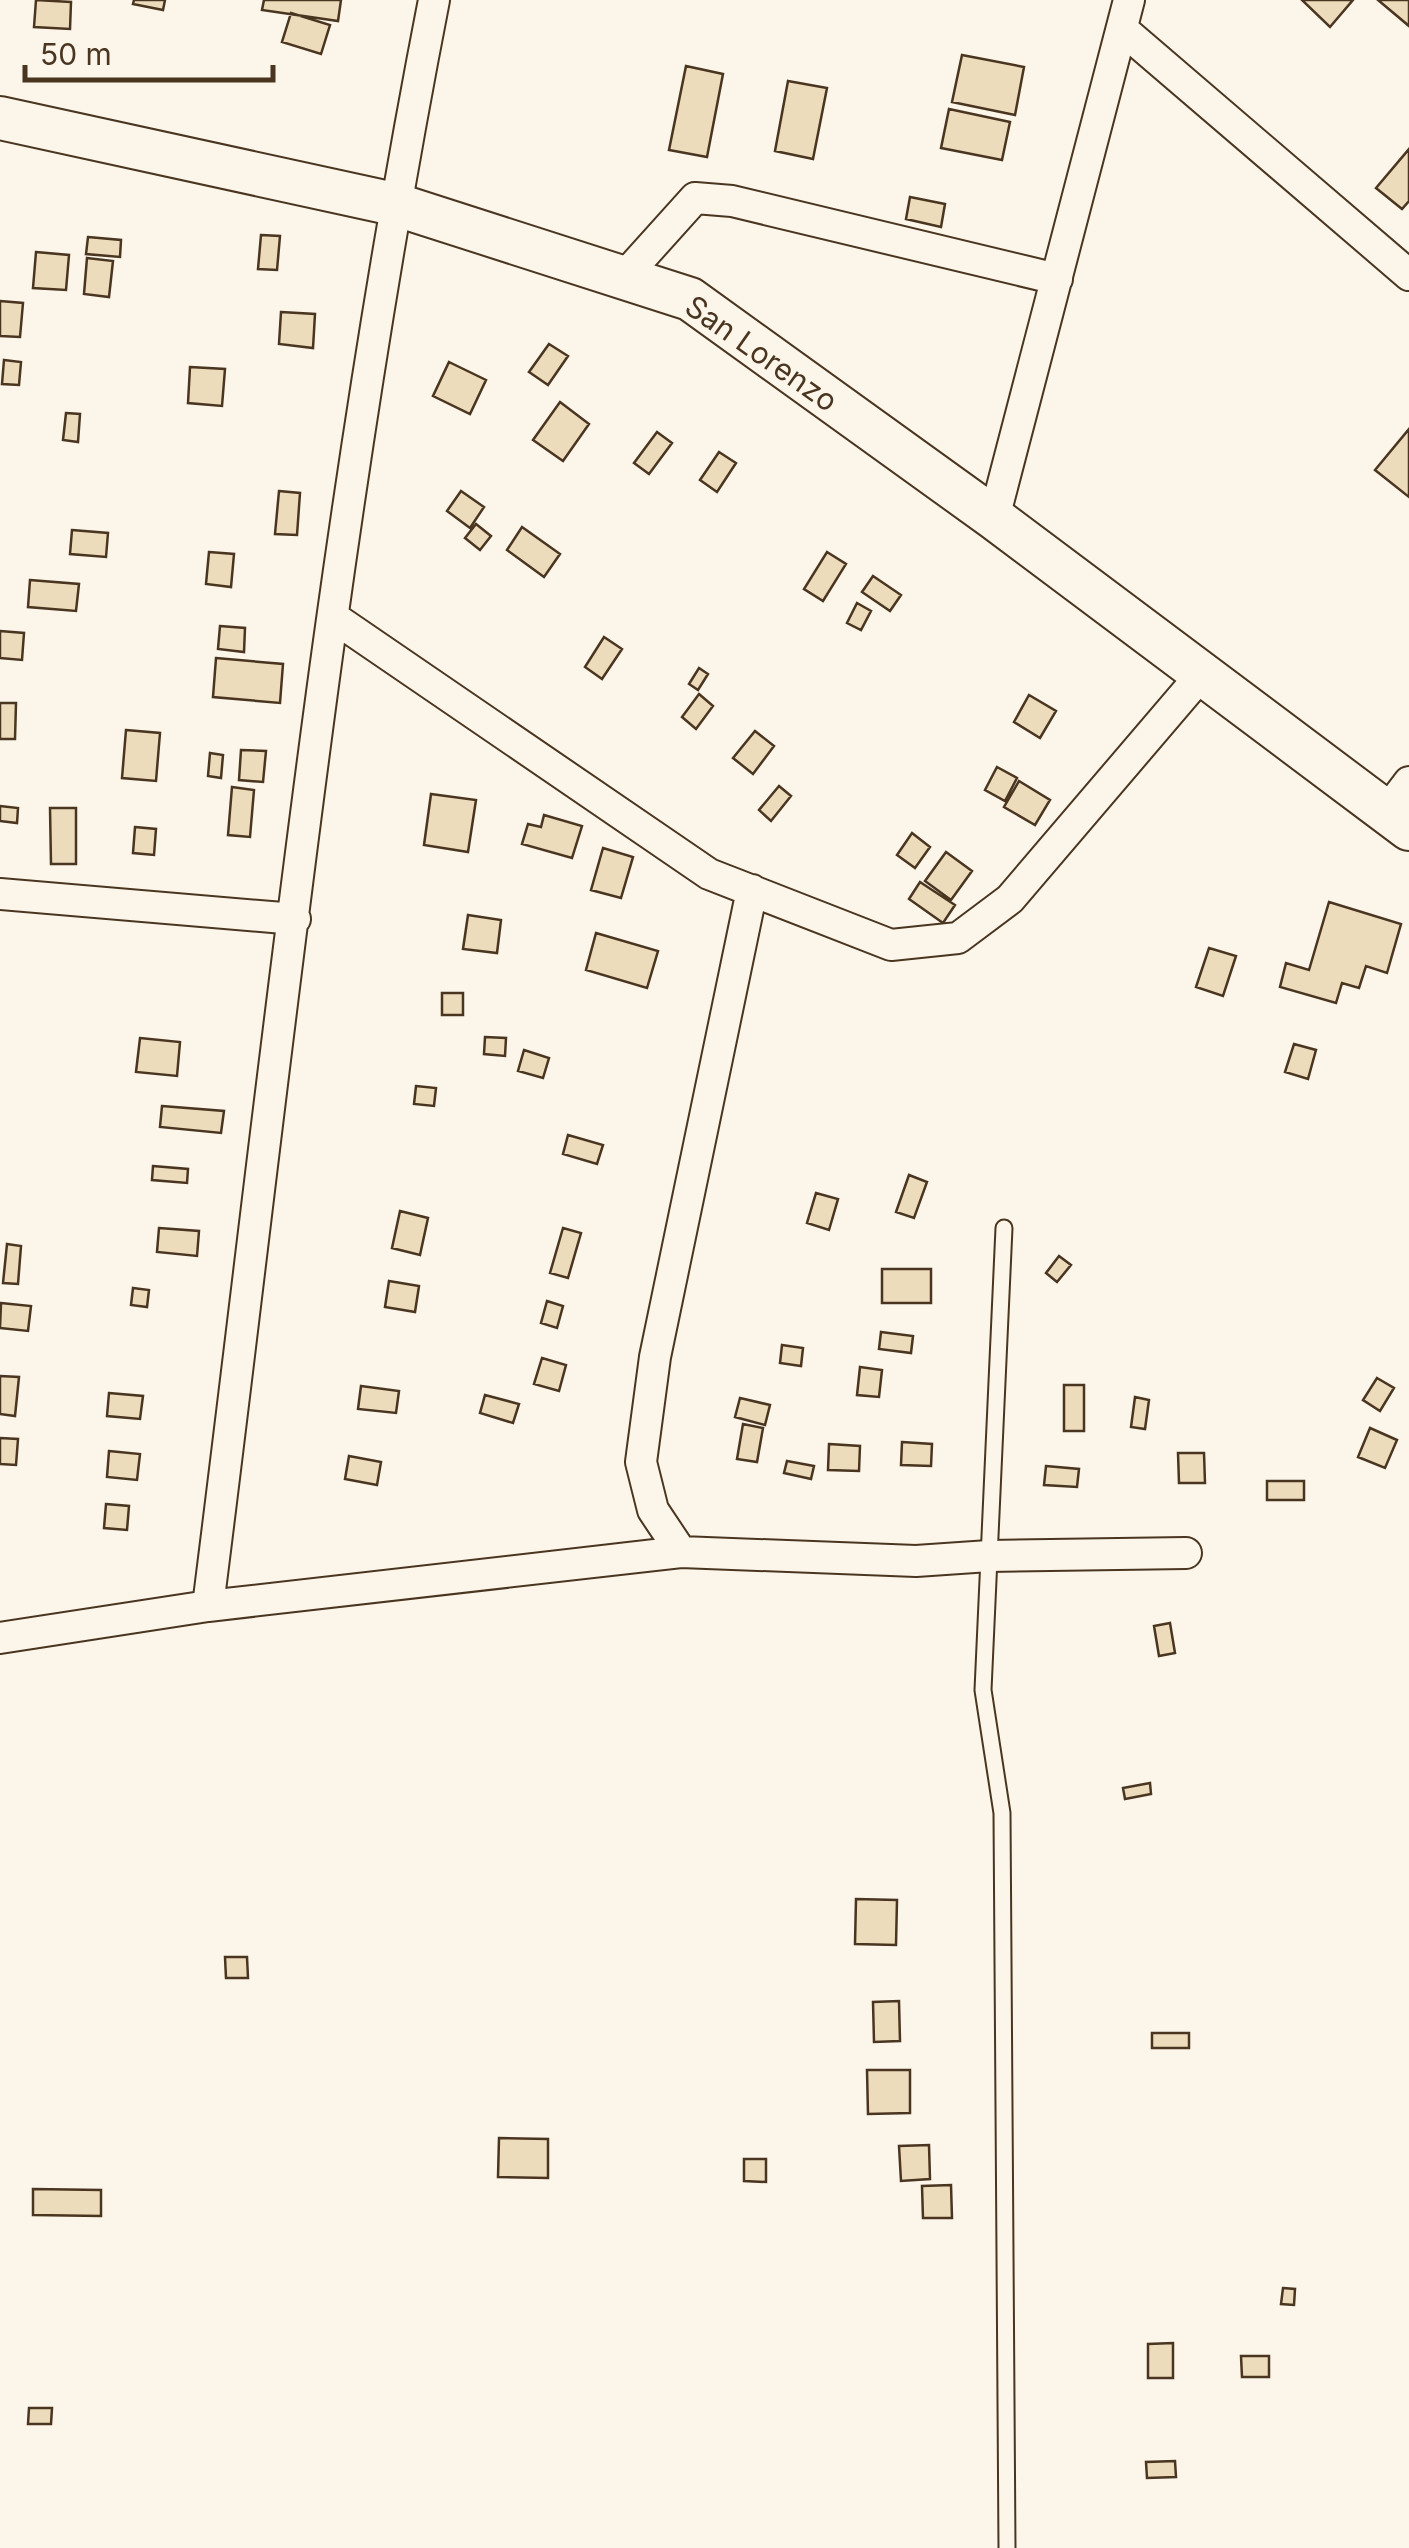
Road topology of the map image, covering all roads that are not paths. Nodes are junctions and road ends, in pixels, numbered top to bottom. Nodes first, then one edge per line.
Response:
1 (434, 0) edge
2 (1126, 14) edge
3 (0, 118) edge
4 (394, 204) junction
5 (1409, 275) edge
6 (623, 278) junction
7 (1056, 279) junction
8 (994, 518) junction
9 (333, 617) junction
10 (1202, 674) junction
11 (1402, 808) edge
12 (752, 890) junction
13 (0, 894) edge
14 (295, 919) junction
15 (1004, 1228) dead end
16 (681, 1552) junction
17 (1186, 1553) dead end
18 (989, 1556) junction
19 (208, 1606) junction
20 (0, 1638) edge
21 (1007, 2548) edge

1 - 4 street
2 - 5 street
2 - 7 street
3 - 4 street, San Lorenzo
4 - 6 street, San Lorenzo
4 - 9 street
6 - 7 street
6 - 8 street, San Lorenzo
7 - 8 street
8 - 10 street, San Lorenzo
9 - 12 street
9 - 14 street
10 - 11 street, San Lorenzo
10 - 12 street
12 - 16 street
13 - 14 street
14 - 19 street
15 - 18 lane
16 - 18 street
16 - 19 street
17 - 18 street
18 - 21 lane
19 - 20 street

